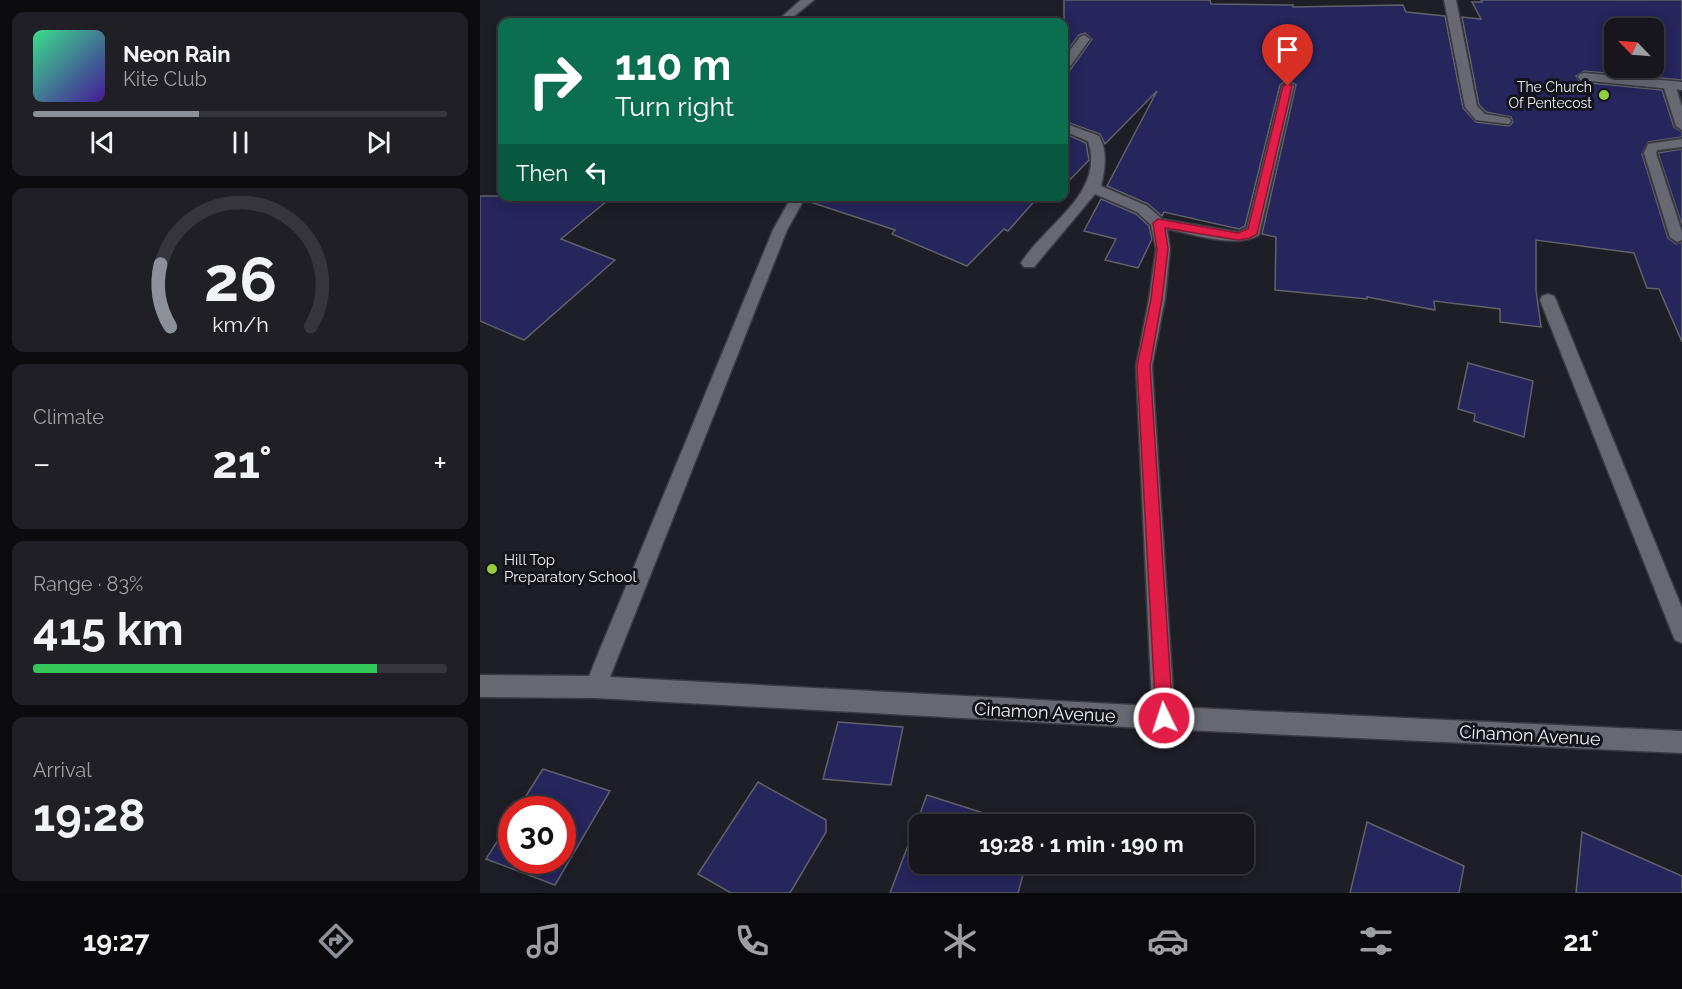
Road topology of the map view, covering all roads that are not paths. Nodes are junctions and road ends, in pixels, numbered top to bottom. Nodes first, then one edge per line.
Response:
1 (807, 0) edge
2 (1450, 0) edge
3 (786, 18) edge
4 (1084, 39) dead end
5 (1068, 61) edge
6 (1584, 77) dead end
7 (1675, 85) edge
8 (1288, 86) dead end
9 (1504, 121) dead end
10 (1682, 126) edge
11 (1068, 128) edge
12 (1682, 142) edge
13 (1093, 188) junction
14 (795, 201) edge
15 (1158, 223) junction
16 (1677, 237) dead end
17 (1029, 263) dead end
18 (1548, 300) dead end
19 (1682, 633) edge
20 (480, 686) edge
21 (595, 687) junction
22 (1164, 718) junction
23 (1682, 742) edge

1 - 3 street
2 - 9 street
4 - 5 street
6 - 7 street
7 - 10 lane
8 - 15 street
11 - 13 street
12 - 16 lane
13 - 15 street
13 - 17 street
14 - 21 street
15 - 22 street
18 - 19 street
20 - 21 street, Cinamon Avenue
21 - 22 street, Cinamon Avenue
22 - 23 street, Cinamon Avenue

